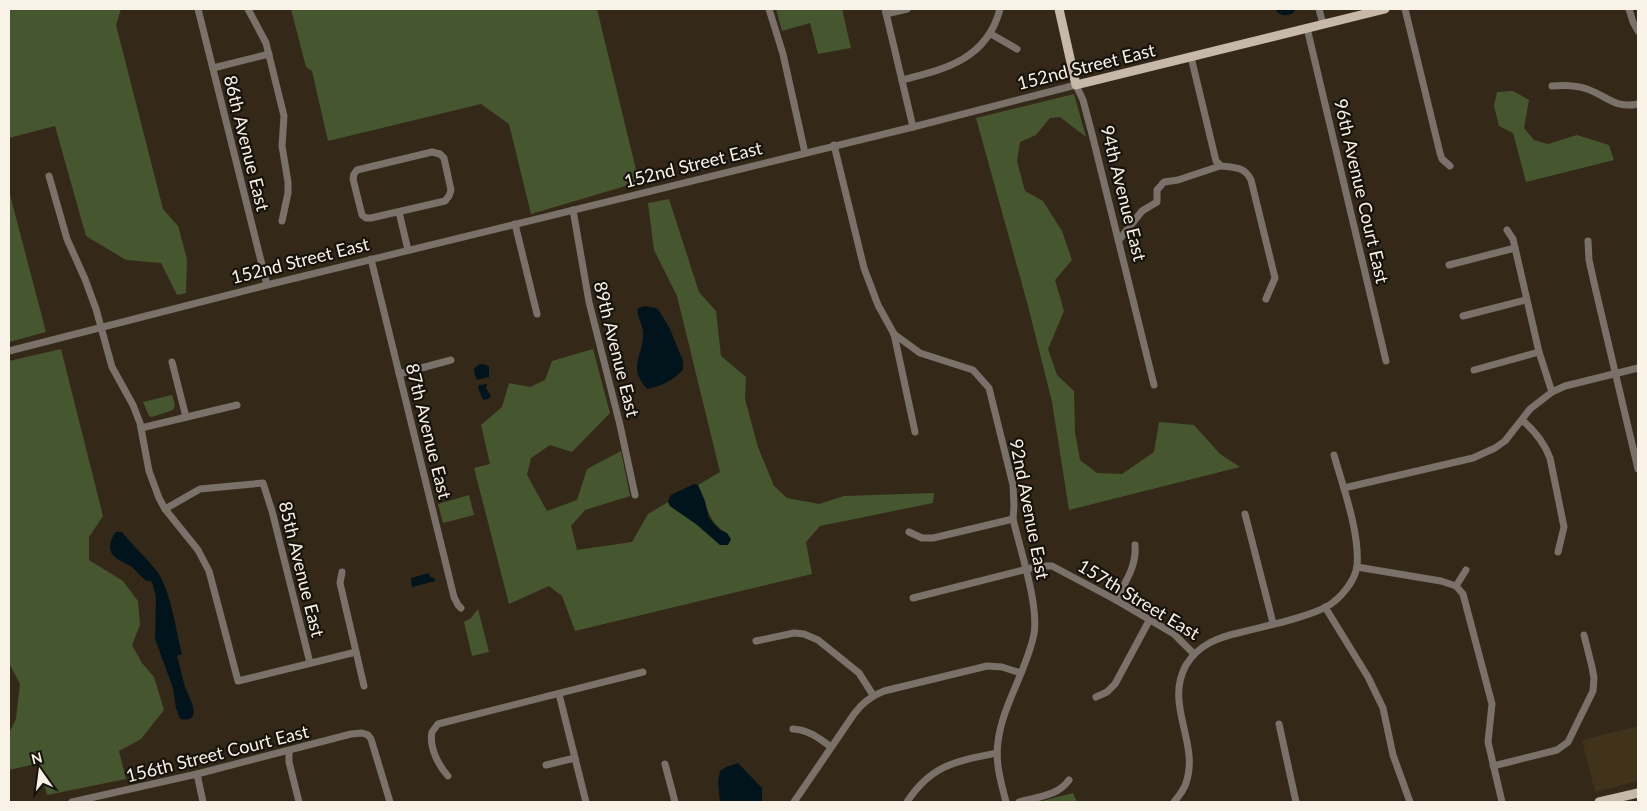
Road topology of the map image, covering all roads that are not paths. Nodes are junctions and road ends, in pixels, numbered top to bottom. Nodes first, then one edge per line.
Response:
1 (198, 9) edge
2 (248, 9) edge
3 (769, 9) edge
4 (907, 9) edge
5 (1000, 9) edge
6 (1059, 9) edge
7 (1319, 9) edge
8 (1385, 9) edge
9 (1405, 9) edge
10 (1629, 9) edge
11 (1373, 10) edge
12 (885, 11) edge
13 (1322, 24) junction
14 (1307, 28) junction
15 (1638, 31) edge
16 (991, 34) junction
17 (1016, 49) dead end
18 (269, 54) junction
19 (1191, 57) junction
20 (213, 68) junction
21 (902, 80) junction
22 (1076, 85) junction
23 (1552, 86) dead end
24 (1638, 104) edge
25 (913, 127) junction
26 (834, 145) junction
27 (805, 153) junction
28 (1220, 166) junction
29 (1450, 166) dead end
30 (49, 176) dead end
31 (572, 210) junction
32 (399, 212) junction
33 (282, 221) dead end
34 (515, 224) junction
35 (1507, 230) dead end
36 (1119, 240) junction
37 (1588, 241) dead end
38 (1515, 248) junction
39 (408, 250) junction
40 (371, 260) junction
41 (1449, 265) dead end
42 (267, 285) junction
43 (1266, 299) dead end
44 (1526, 300) junction
45 (537, 314) dead end
46 (1463, 316) dead end
47 (102, 328) junction
48 (894, 334) junction
49 (9, 351) edge
50 (1539, 352) junction
51 (451, 360) dead end
52 (1386, 361) dead end
53 (172, 362) dead end
54 (1638, 368) edge
55 (1474, 370) dead end
56 (399, 374) junction
57 (1616, 374) junction
58 (1154, 385) dead end
59 (1552, 392) junction
60 (237, 405) dead end
61 (186, 417) junction
62 (1522, 420) junction
63 (141, 428) junction
64 (915, 432) dead end
65 (1334, 455) dead end
66 (1638, 465) edge
67 (1344, 488) junction
68 (635, 495) dead end
69 (165, 509) junction
70 (1245, 514) dead end
71 (1013, 519) junction
72 (909, 532) dead end
73 (1135, 545) dead end
74 (1558, 552) dead end
75 (1357, 567) junction
76 (1025, 569) junction
77 (1466, 570) dead end
78 (342, 572) dead end
79 (1456, 586) junction
80 (913, 598) dead end
81 (1116, 600) junction
82 (1325, 607) junction
83 (461, 608) dead end
84 (1150, 619) junction
85 (1273, 623) junction
86 (1584, 635) dead end
87 (756, 641) dead end
88 (356, 652) junction
89 (1194, 654) junction
90 (310, 663) junction
91 (644, 672) dead end
92 (1021, 673) junction
93 (364, 686) dead end
94 (559, 694) junction
95 (873, 696) junction
96 (1096, 697) dead end
97 (1279, 724) dead end
98 (793, 729) dead end
99 (831, 747) junction
100 (288, 751) junction
101 (997, 753) junction
102 (575, 758) junction
103 (665, 764) dead end
104 (546, 766) dead end
105 (1493, 766) junction
106 (196, 774) junction
107 (448, 776) dead end
108 (1069, 780) dead end
109 (1638, 793) edge
110 (105, 799) edge
111 (910, 801) edge
112 (72, 802) edge
113 (203, 802) edge
114 (299, 802) edge
115 (390, 802) edge
116 (586, 802) edge
117 (675, 802) edge
118 (794, 802) edge
119 (1006, 802) edge
120 (1019, 802) edge
121 (1174, 802) edge
122 (1296, 802) edge
123 (1410, 802) edge
124 (1502, 802) edge
125 (1599, 802) edge

1 - 20 street, 86th Avenue East
2 - 18 street
3 - 27 street
4 - 12 street
5 - 16 street
6 - 22 main road, 94th Avenue East
7 - 13 street
8 - 11 main road, 152nd Street East
9 - 29 street
10 - 15 street
11 - 13 main road, 152nd Street East
12 - 21 street
13 - 14 main road, 152nd Street East
14 - 19 main road, 152nd Street East
14 - 52 street, 96th Avenue Court East
16 - 17 street
16 - 21 street
18 - 20 street
18 - 33 street
19 - 22 main road, 152nd Street East
19 - 28 street
20 - 42 street, 86th Avenue East
21 - 25 street
22 - 25 street, 152nd Street East
22 - 36 street, 94th Avenue East
23 - 24 street
25 - 26 street, 152nd Street East
26 - 27 street, 152nd Street East
26 - 48 street
27 - 31 street, 152nd Street East
28 - 36 street
28 - 43 street
30 - 47 street
31 - 34 street, 152nd Street East
31 - 68 street, 89th Avenue East
32 - 32 street
32 - 39 street
34 - 39 street, 152nd Street East
34 - 45 street
35 - 38 street
36 - 58 street, 94th Avenue East
37 - 57 street
38 - 41 street
38 - 44 street
39 - 40 street, 152nd Street East
40 - 42 street, 152nd Street East
40 - 56 street, 87th Avenue East
42 - 47 street, 152nd Street East
44 - 46 street
44 - 50 street
47 - 49 street, 152nd Street East
47 - 63 street
48 - 64 street
48 - 71 street, 92nd Avenue East
50 - 55 street
50 - 59 street
51 - 56 street
53 - 61 street
54 - 57 street
56 - 83 street, 87th Avenue East
57 - 59 street
57 - 66 street
59 - 62 street
60 - 61 street
61 - 63 street
62 - 67 street
62 - 74 street
63 - 69 street
65 - 67 street
67 - 75 street
69 - 90 street
69 - 90 street, 85th Avenue East
70 - 85 street
71 - 72 street
71 - 76 street, 92nd Avenue East
73 - 81 street
75 - 79 street
75 - 82 street, 157th Street East
76 - 80 street, 157th Street East
76 - 81 street, 157th Street East
76 - 92 street, 92nd Avenue East
77 - 79 street
78 - 88 street
79 - 105 street
81 - 84 street, 157th Street East
82 - 85 street, 157th Street East
82 - 123 street
84 - 89 street, 157th Street East
84 - 96 street
85 - 89 street, 157th Street East
86 - 105 street
87 - 95 street
88 - 90 street
88 - 93 street
89 - 121 street
91 - 94 street
92 - 95 street
92 - 101 street, 92nd Avenue East
94 - 102 street
94 - 107 street
95 - 99 street
97 - 122 street
98 - 99 street
99 - 118 street
100 - 106 street, 156th Street Court East
100 - 114 street
100 - 115 street, 156th Street Court East
101 - 111 street
101 - 119 street, 92nd Avenue East
102 - 104 street
102 - 116 street
103 - 117 street
105 - 124 street
106 - 110 street, 156th Street Court East
106 - 113 street
108 - 120 street
109 - 125 main road
110 - 112 street, 156th Street Court East

